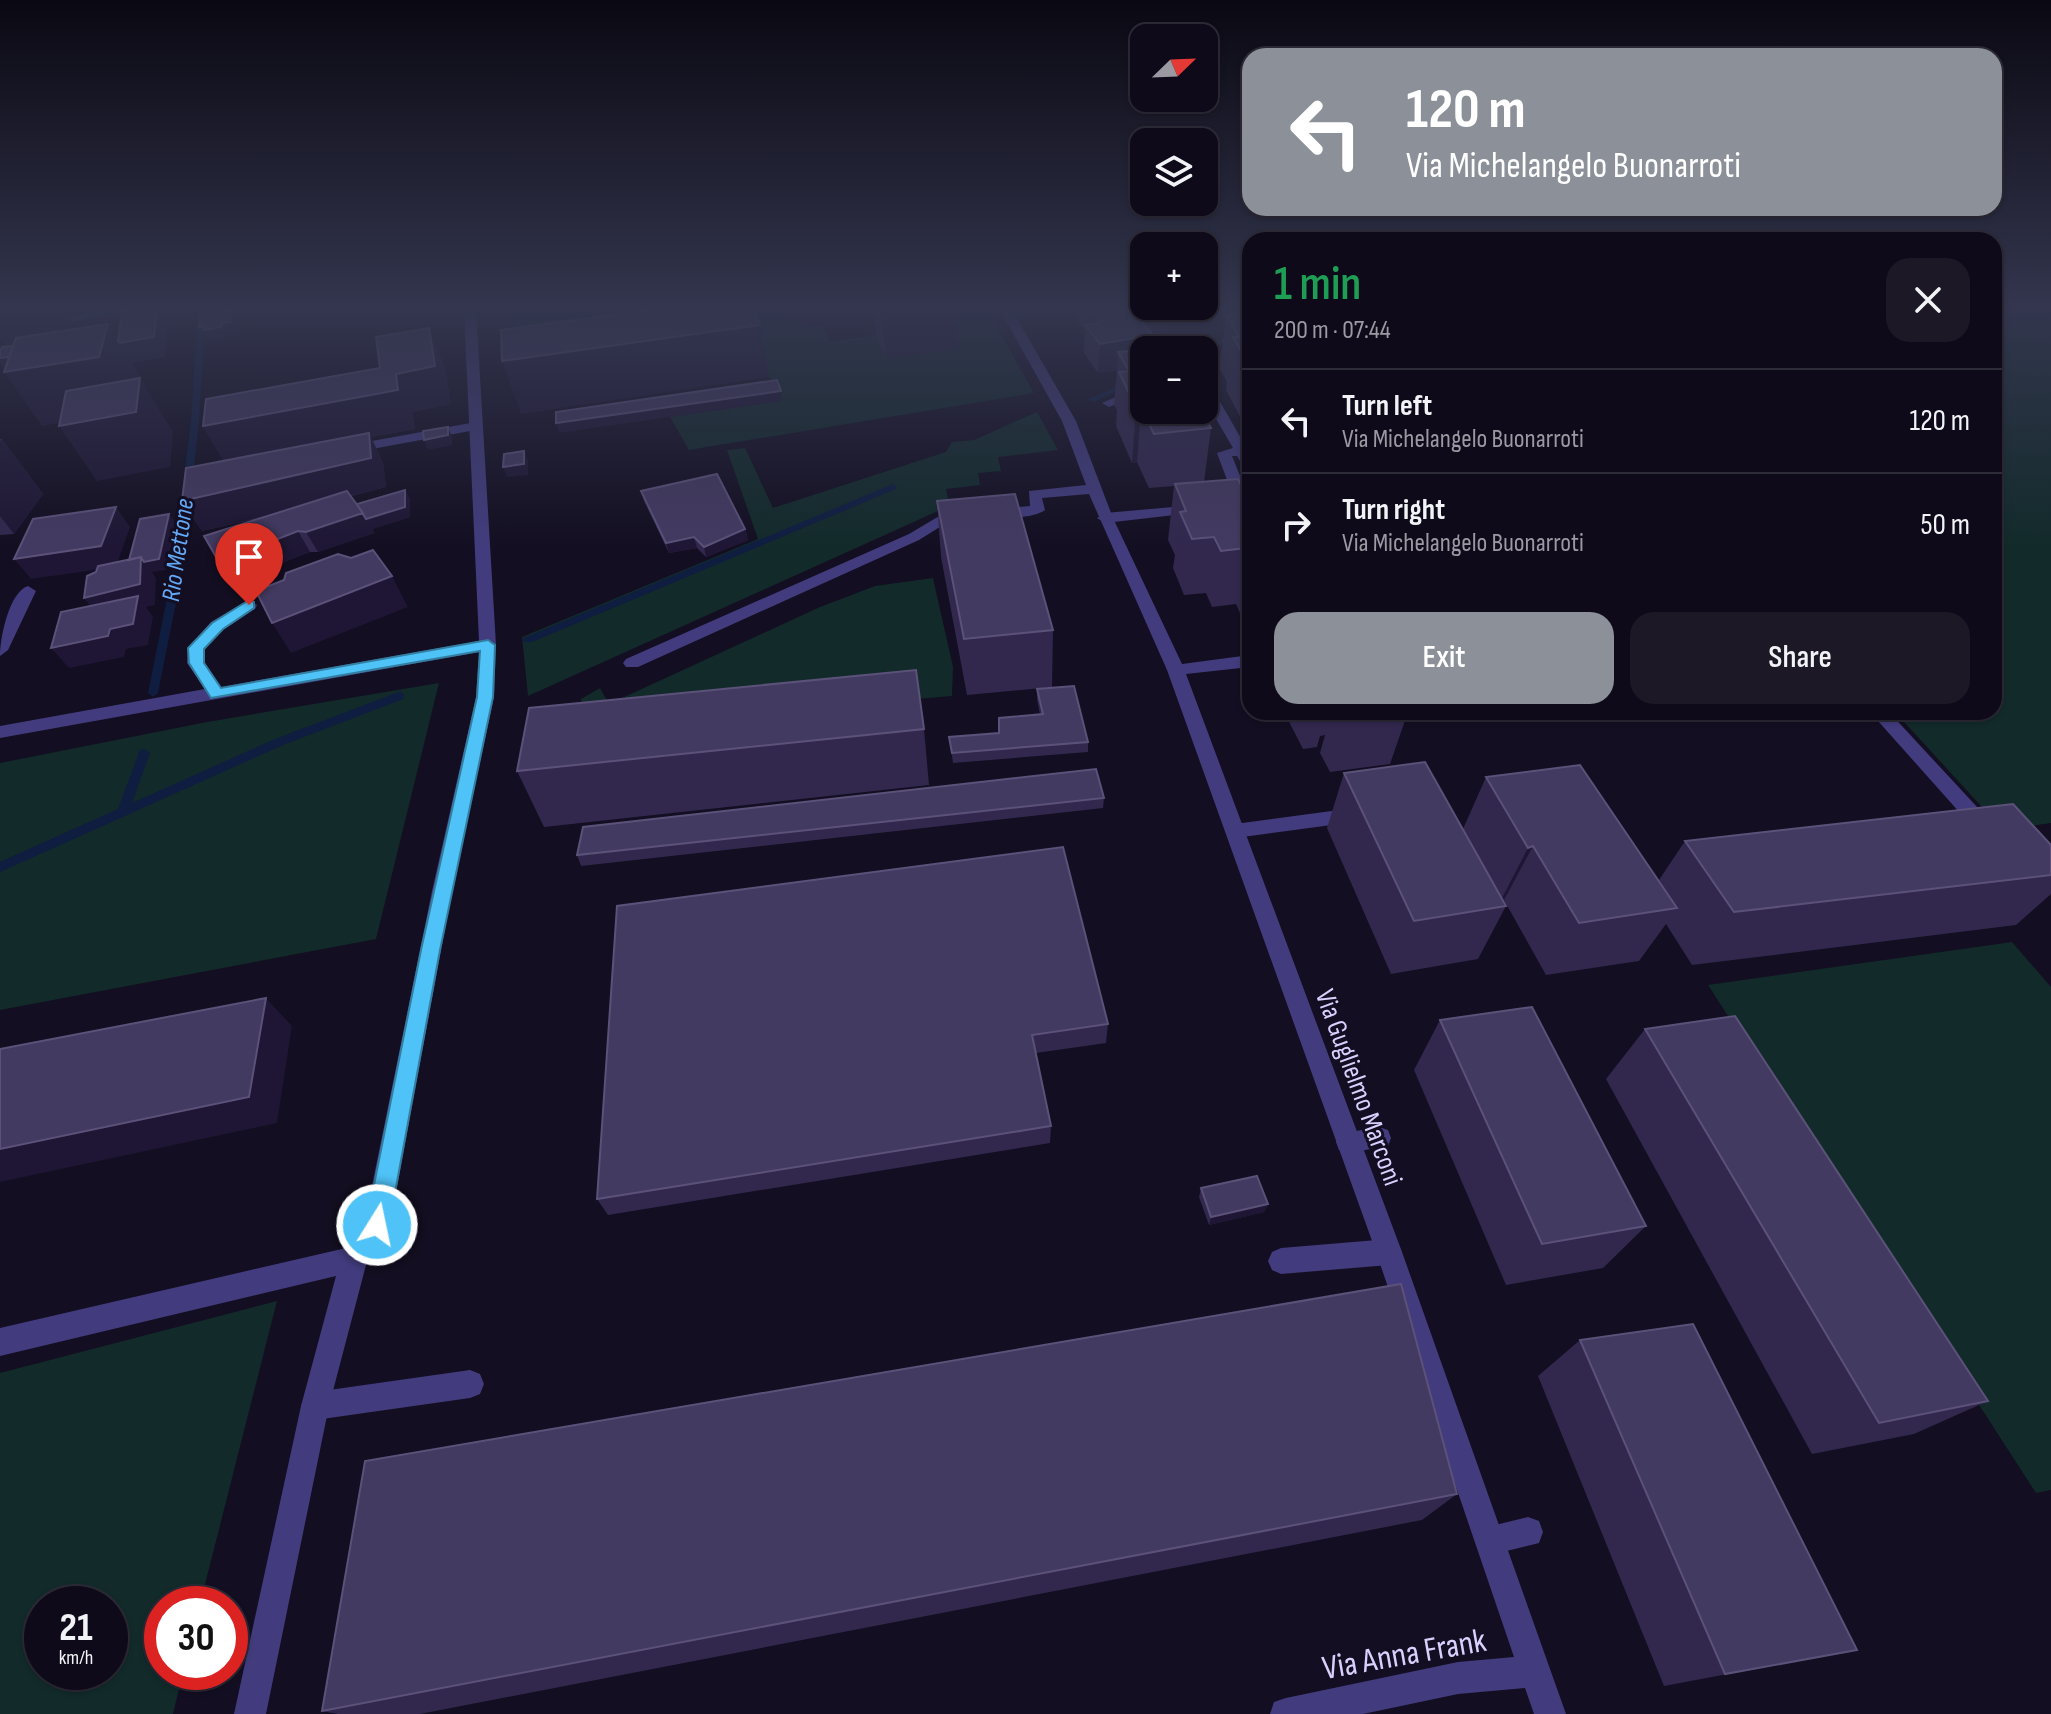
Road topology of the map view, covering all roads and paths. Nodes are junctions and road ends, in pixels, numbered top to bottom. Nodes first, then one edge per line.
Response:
1 (474, 390) edge
2 (1051, 390) edge
3 (1130, 395) edge
4 (1109, 403) dead end
5 (1218, 405) edge
6 (476, 426) junction
7 (338, 451) edge
8 (1241, 451) joint
9 (1094, 489) junction
10 (1237, 508) edge
11 (1105, 518) junction
12 (28, 591) dead end
13 (249, 605) dead end
14 (488, 645) junction
15 (0, 650) edge
16 (1242, 662) edge
17 (632, 663) dead end
18 (1176, 670) junction
19 (217, 694) junction
20 (1886, 720) edge
21 (0, 732) edge
22 (1374, 813) edge
23 (1235, 831) junction
24 (1997, 842) edge
25 (1379, 1138) dead end
26 (1348, 1142) junction
27 (1389, 1252) junction
28 (354, 1259) junction
29 (1281, 1261) dead end
30 (0, 1342) edge
31 (470, 1384) dead end
32 (315, 1406) junction
33 (1528, 1532) dead end
34 (1490, 1540) junction
35 (1536, 1671) junction
36 (250, 1714) edge
37 (1286, 1714) edge
38 (1550, 1714) edge

1 - 6 street
2 - 9 street, Via Guglielmo Marconi
3 - 4 street
5 - 8 street
6 - 7 street
6 - 14 street
8 - 10 street
9 - 11 street, Via Guglielmo Marconi
9 - 17 street
10 - 11 street
11 - 18 street, Via Guglielmo Marconi
12 - 15 street
13 - 19 street
14 - 19 street
14 - 28 street
16 - 18 street
18 - 23 street, Via Guglielmo Marconi
19 - 21 street
20 - 24 street
22 - 23 street
23 - 26 street, Via Guglielmo Marconi
25 - 26 street
26 - 27 street, Via Guglielmo Marconi
27 - 29 street
27 - 34 street, Via Guglielmo Marconi
28 - 30 street
28 - 32 street
31 - 32 street
32 - 36 street
33 - 34 street
34 - 35 street, Via Guglielmo Marconi
35 - 37 street, Via Anna Frank
35 - 38 street, Via Guglielmo Marconi

